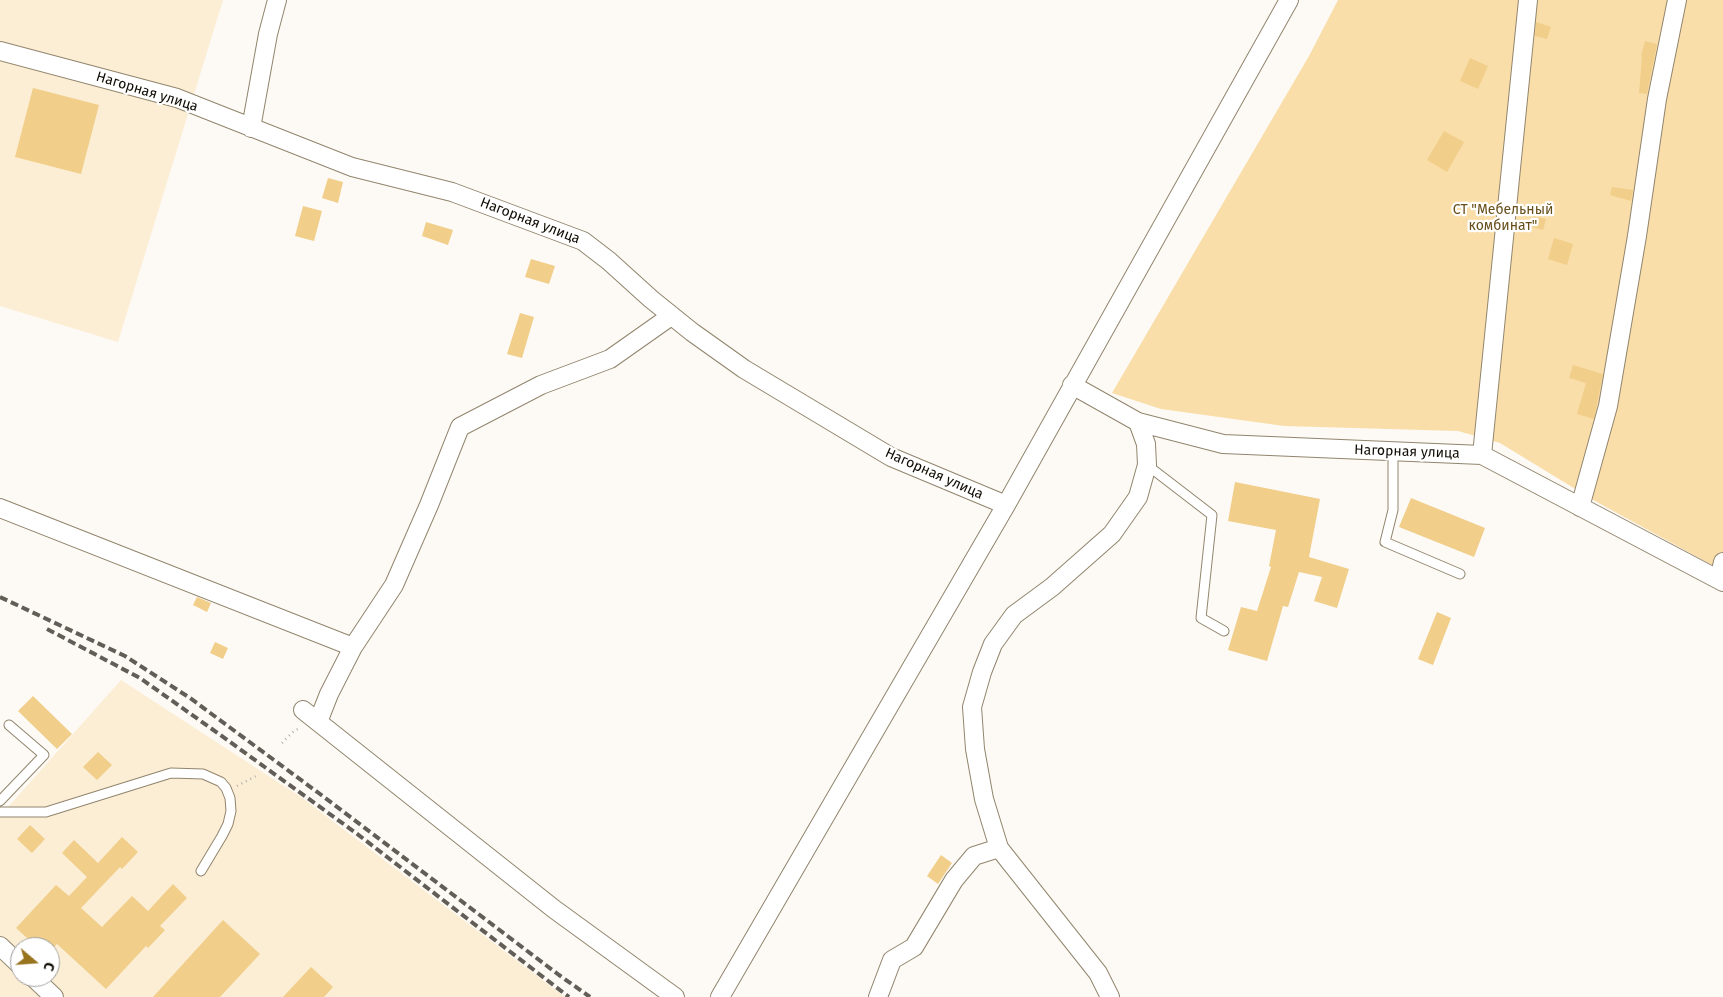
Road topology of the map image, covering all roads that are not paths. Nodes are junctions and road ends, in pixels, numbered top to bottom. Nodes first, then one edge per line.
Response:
1 (277, 0) edge
2 (1289, 0) edge
3 (1528, 0) edge
4 (1677, 0) edge
5 (0, 50) edge
6 (252, 128) junction
7 (671, 316) junction
8 (1072, 385) junction
9 (1138, 422) junction
10 (1393, 451) junction
11 (1482, 455) junction
12 (1147, 465) junction
13 (1006, 505) junction
14 (1580, 507) junction
15 (0, 508) edge
16 (1723, 562) edge
17 (1460, 574) dead end
18 (1721, 581) edge
19 (1224, 631) dead end
20 (353, 647) junction
21 (303, 710) dead end
22 (318, 722) junction
23 (9, 725) dead end
24 (0, 801) edge
25 (0, 812) edge
26 (999, 848) junction
27 (201, 871) dead end
28 (0, 946) edge
29 (10, 956) edge
30 (44, 987) edge
31 (54, 997) edge
32 (675, 997) edge
33 (720, 997) edge
34 (878, 997) edge
35 (1110, 997) edge

1 - 6 street
2 - 8 street
3 - 11 street
4 - 14 street
5 - 6 street, Нагорная улица
6 - 7 street, Нагорная улица
7 - 13 street, Нагорная улица
7 - 20 street
8 - 9 street, Нагорная улица
8 - 13 street
9 - 10 street, Нагорная улица
9 - 12 street
10 - 11 street, Нагорная улица
10 - 17 lane
11 - 14 street, Нагорная улица
12 - 19 lane
12 - 26 street
13 - 33 street
14 - 18 street, Нагорная улица
15 - 20 street
16 - 18 street
20 - 22 street
21 - 22 street
22 - 32 street
23 - 24 lane
25 - 27 lane
26 - 34 street
26 - 35 street
28 - 29 street
30 - 31 street

